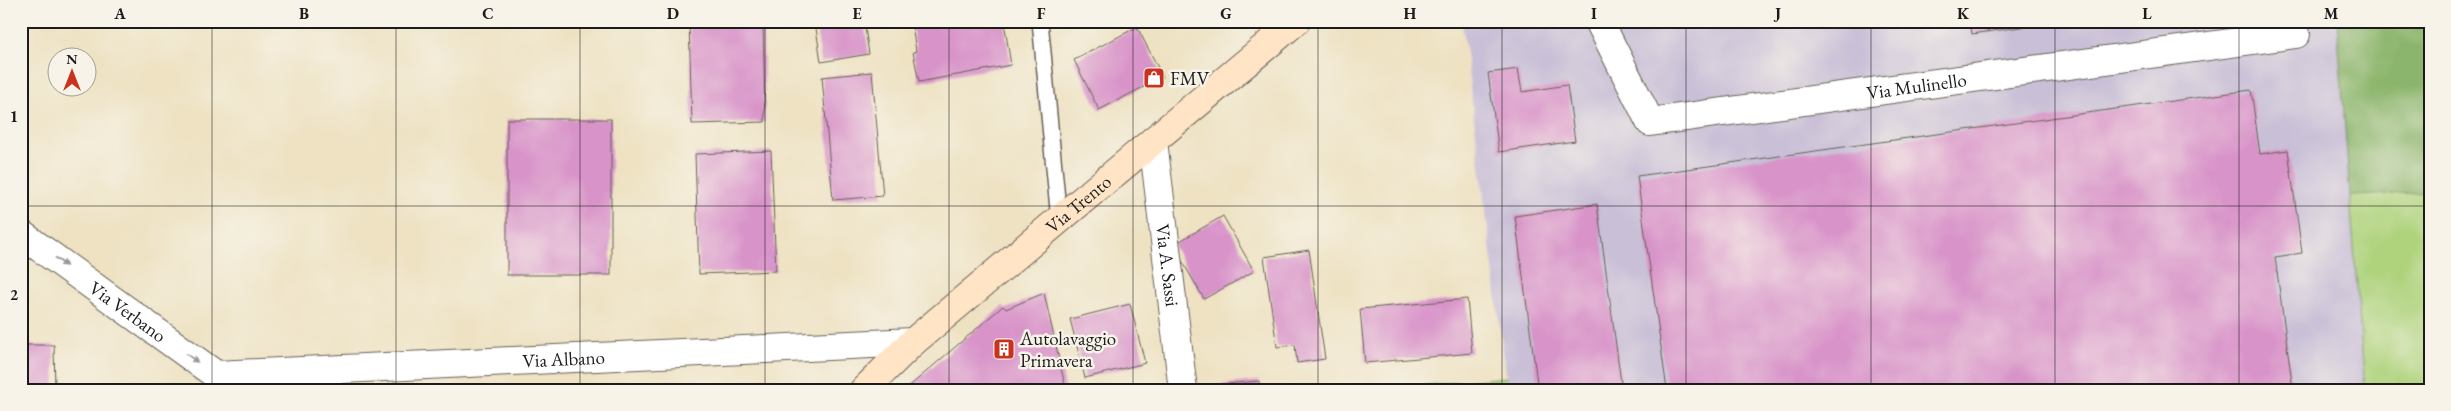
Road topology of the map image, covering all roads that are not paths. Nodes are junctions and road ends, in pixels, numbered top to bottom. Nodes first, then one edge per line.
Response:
1 (1040, 21) edge
2 (1296, 21) edge
3 (1599, 21) edge
4 (2296, 34) dead end
5 (1154, 141) junction
6 (1058, 220) junction
7 (21, 234) edge
8 (913, 342) junction
9 (226, 382) edge
10 (864, 390) edge
11 (1183, 390) edge

1 - 6 lane
2 - 5 street, Via Trento
3 - 4 street, Via Mulinello
5 - 6 street, Via Trento
5 - 11 street, Via A. Sassi
6 - 8 street, Via Trento
7 -> 9 street, Via Verbano
8 - 9 street, Via Albano
8 - 10 street, Via Trento

